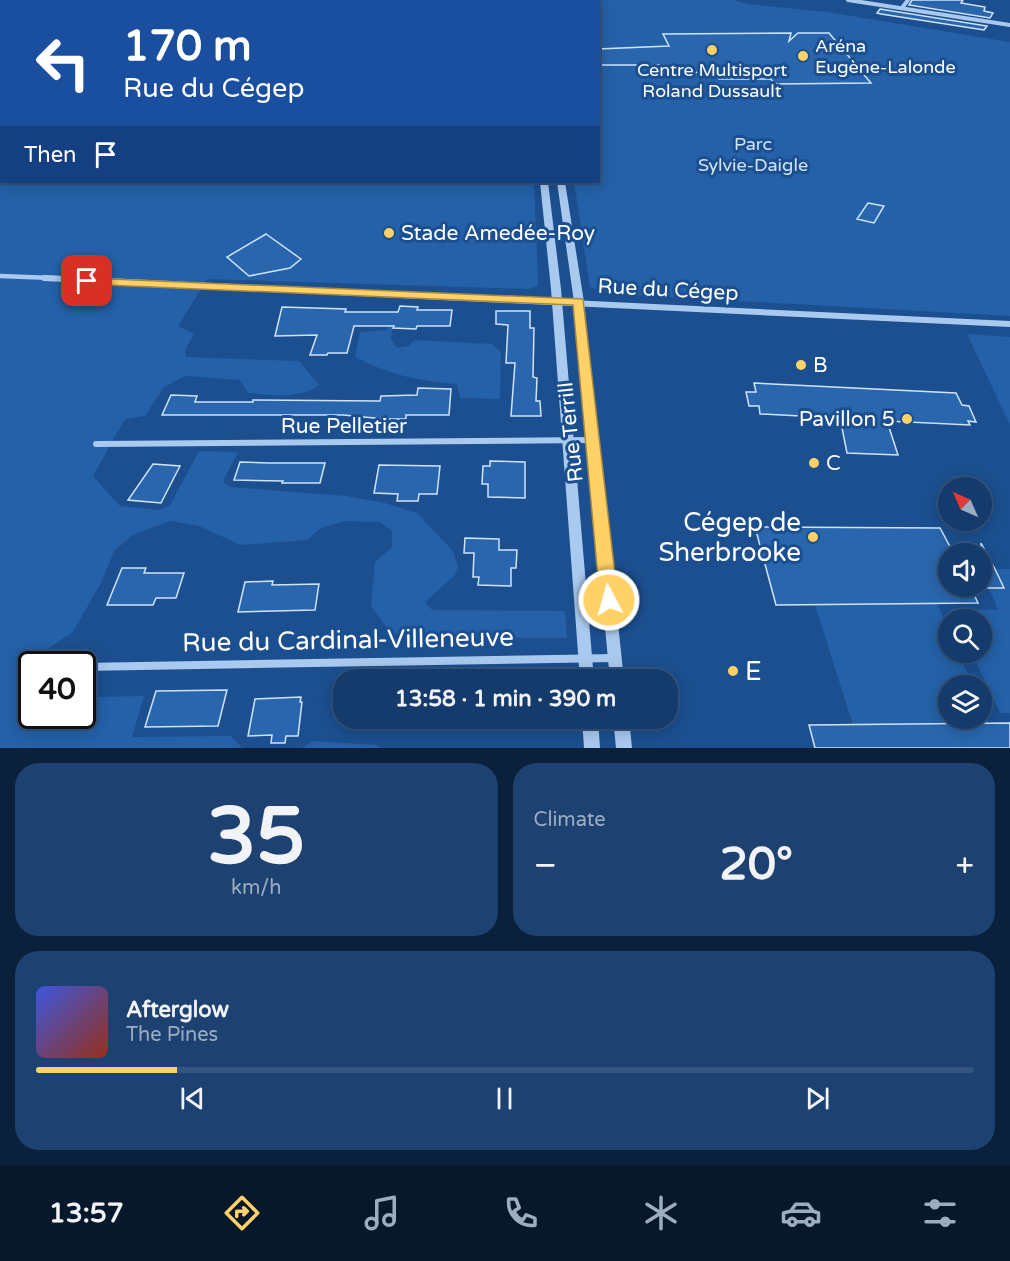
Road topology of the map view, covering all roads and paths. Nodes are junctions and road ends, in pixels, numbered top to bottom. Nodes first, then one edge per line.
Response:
1 (848, 0) edge
2 (908, 0) edge
3 (902, 8) junction
4 (1010, 25) edge
5 (544, 183) edge
6 (561, 183) edge
7 (0, 276) edge
8 (557, 301) junction
9 (579, 302) junction
10 (1010, 324) edge
11 (593, 440) junction
12 (568, 441) junction
13 (96, 444) dead end
14 (585, 657) junction
15 (615, 658) junction
16 (96, 667) edge
17 (586, 669) edge
18 (616, 669) edge
19 (591, 729) edge
20 (622, 729) edge
21 (592, 748) edge
22 (624, 748) edge

1 - 3 street
2 - 3 street
3 - 4 street
5 - 8 street, Rue Terrill
6 - 9 street, Rue Terrill
7 - 8 street, Rue du Cégep
8 - 9 street, Rue du Cégep
8 - 12 street, Rue Terrill
9 - 10 street, Rue du Cégep
9 - 11 street, Rue Terrill
11 - 12 street, Rue Pelletier
11 - 15 street, Rue Terrill
12 - 13 street, Rue Pelletier
12 - 14 street, Rue Terrill
14 - 15 street, Rue du Cardinal-Villeneuve
14 - 16 street, Rue du Cardinal-Villeneuve
14 - 17 street, Rue Terrill
15 - 18 street, Rue Terrill
19 - 21 street
20 - 22 street

